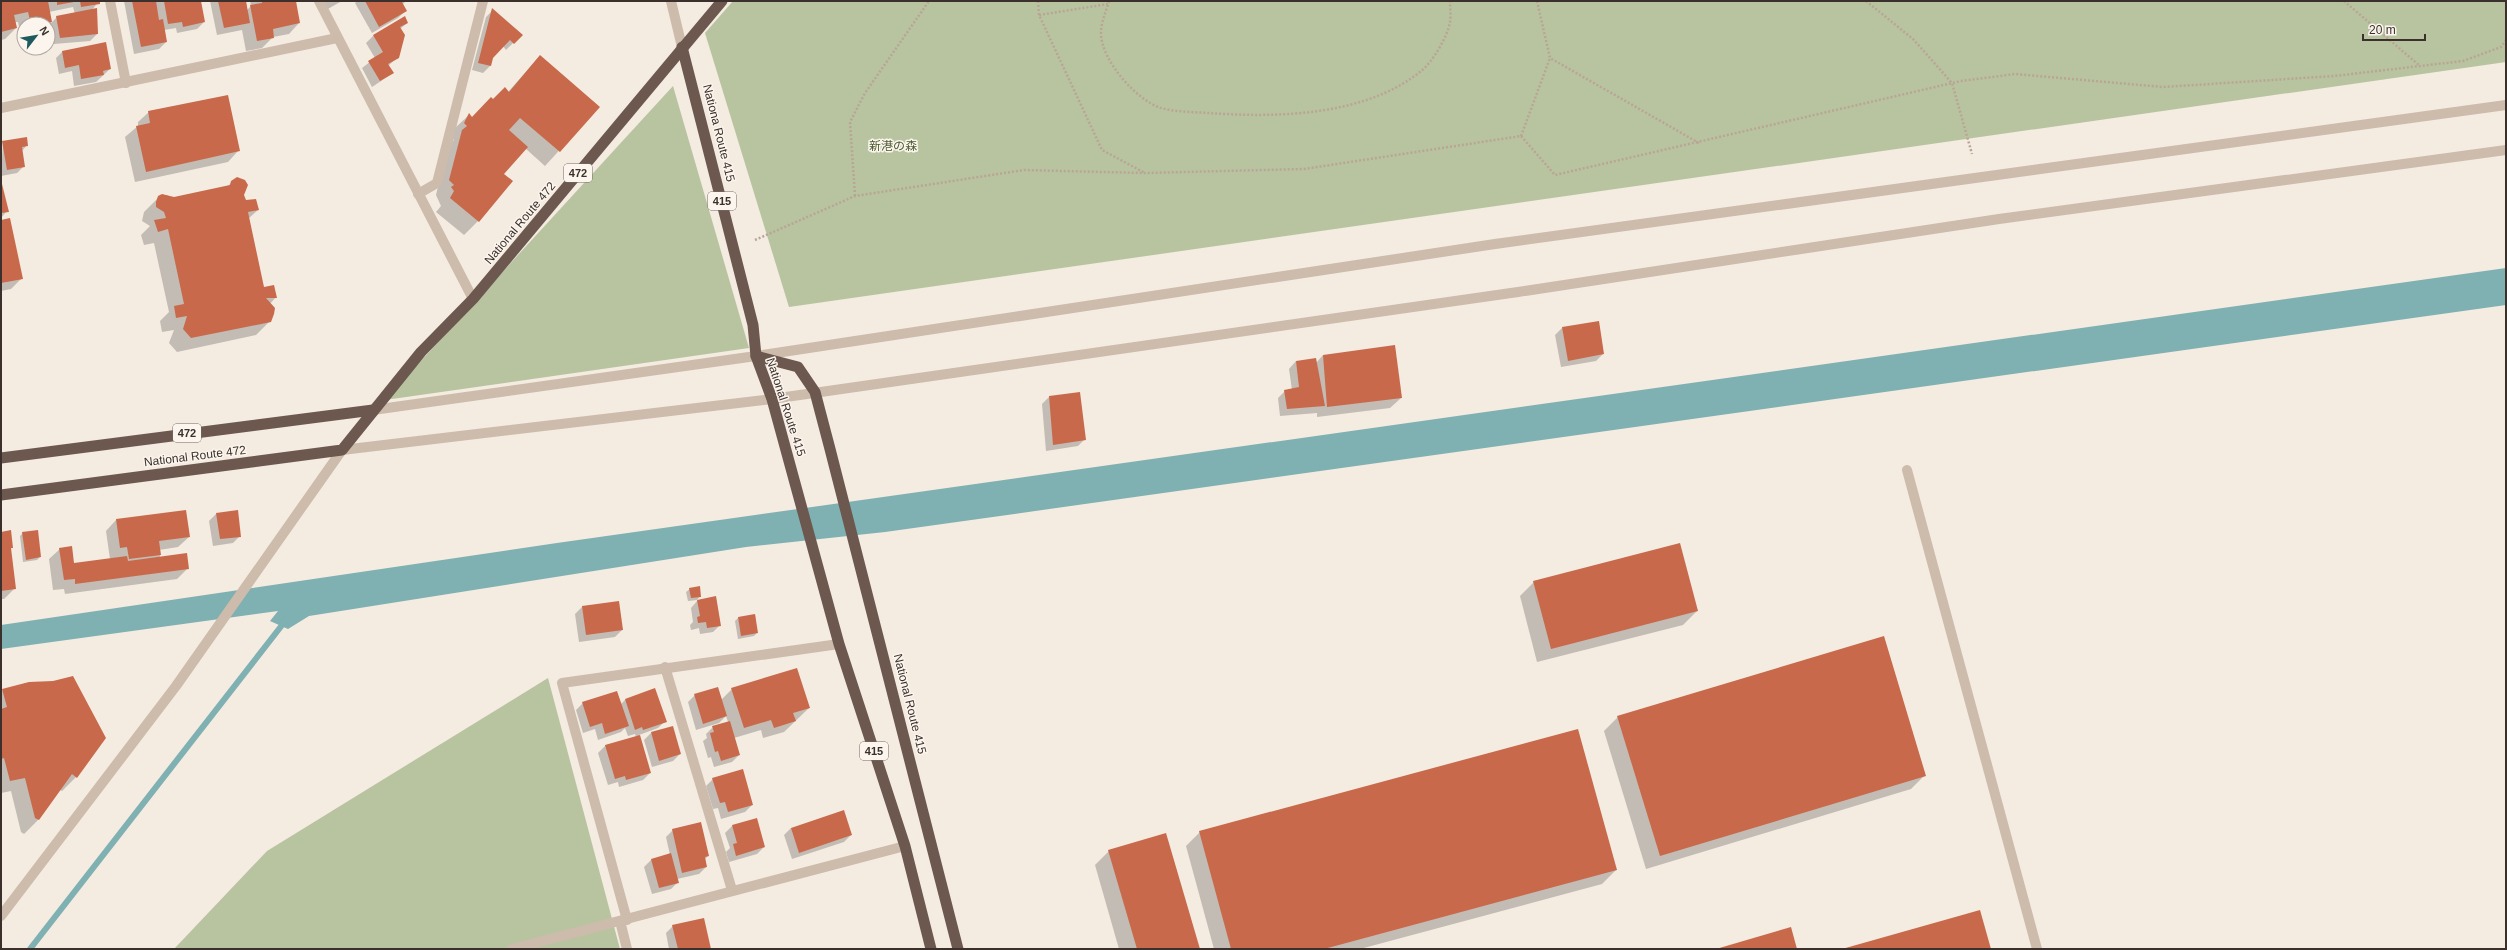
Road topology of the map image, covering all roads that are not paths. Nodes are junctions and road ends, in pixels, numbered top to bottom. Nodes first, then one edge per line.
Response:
1 (110, 1) edge
2 (319, 1) edge
3 (483, 1) edge
4 (671, 1) edge
5 (722, 1) edge
6 (337, 38) junction
7 (682, 47) junction
8 (126, 83) junction
9 (2506, 105) edge
10 (1, 108) edge
11 (2506, 150) edge
12 (418, 194) junction
13 (473, 299) junction
14 (756, 356) junction
15 (815, 392) junction
16 (772, 399) junction
17 (373, 410) junction
18 (342, 450) junction
19 (1, 458) edge
20 (1907, 470) dead end
21 (1, 495) edge
22 (840, 644) junction
23 (665, 667) junction
24 (905, 846) junction
25 (732, 890) junction
26 (1, 916) edge
27 (623, 920) junction
28 (512, 949) edge
29 (628, 949) edge
30 (931, 949) edge
31 (958, 949) edge
32 (2037, 949) edge

1 - 8 street
2 - 6 street
3 - 12 street
4 - 7 street
5 - 7 highway
6 - 8 street
6 - 12 street
7 - 13 highway, National Route 472 / 472
7 - 14 highway, Nationa Route 415 / 415
8 - 10 street
9 - 14 street
11 - 15 street
12 - 13 street
13 - 17 highway, National Route 472 / 472
14 - 15 highway, National Route 415 / 415
14 - 16 highway, National Route 415 / 415
14 - 17 street
15 - 16 street
15 - 31 highway, National Route 415 / 415
16 - 18 street
16 - 22 highway, National Route 415 / 415
17 - 18 highway, National Route 472 / 472
17 - 19 highway, National Route 472 / 472
18 - 21 highway, National Route 472
18 - 26 street
20 - 32 street
22 - 23 street
22 - 24 highway, National Route 415 / 415
23 - 25 street
23 - 27 street
24 - 25 street
24 - 30 highway, National Route 415 / 415
25 - 27 street
27 - 28 street
27 - 29 street

